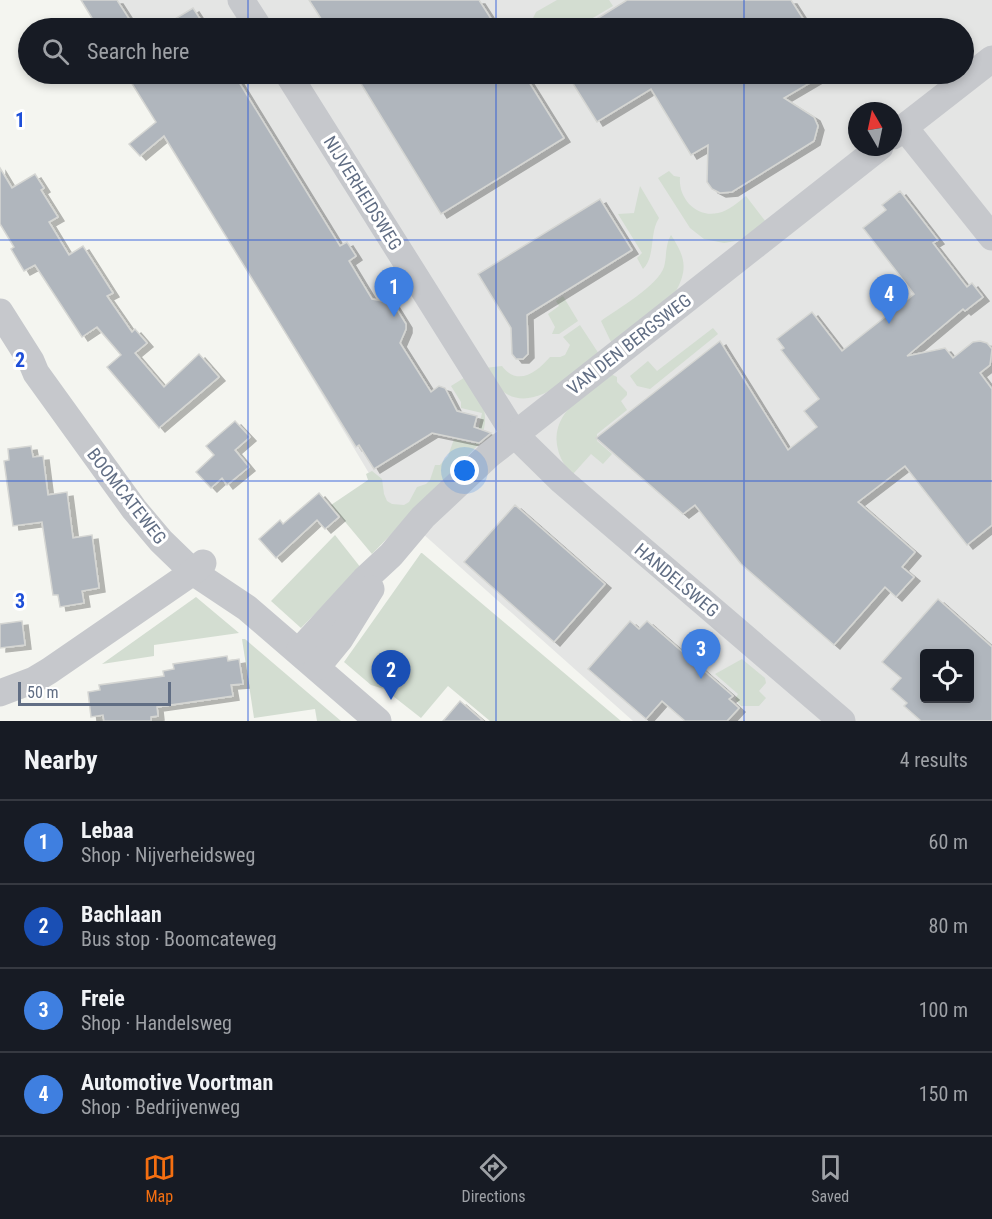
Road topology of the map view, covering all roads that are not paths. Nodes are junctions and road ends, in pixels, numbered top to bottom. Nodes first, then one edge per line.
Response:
1 (242, 0) edge
2 (253, 18) edge
3 (992, 59) edge
4 (974, 73) edge
5 (294, 84) edge
6 (960, 84) edge
7 (902, 130) edge
8 (902, 135) edge
9 (869, 156) edge
10 (992, 237) edge
11 (0, 312) edge
12 (515, 435) junction
13 (198, 567) junction
14 (308, 659) junction
15 (0, 693) edge
16 (378, 721) edge
17 (842, 721) edge

1 - 2 street
3 - 4 street
5 - 12 street, NIJVERHEIDSWEG
6 - 7 street
8 - 10 street
9 - 12 street, VAN DEN BERGSWEG
11 - 13 street, BOOMCATEWEG
12 - 14 street, VAN DEN BERGSWEG
12 - 17 street, HANDELSWEG
13 - 14 street, BOOMCATEWEG
13 - 15 street
14 - 16 street, BOOMCATEWEG

